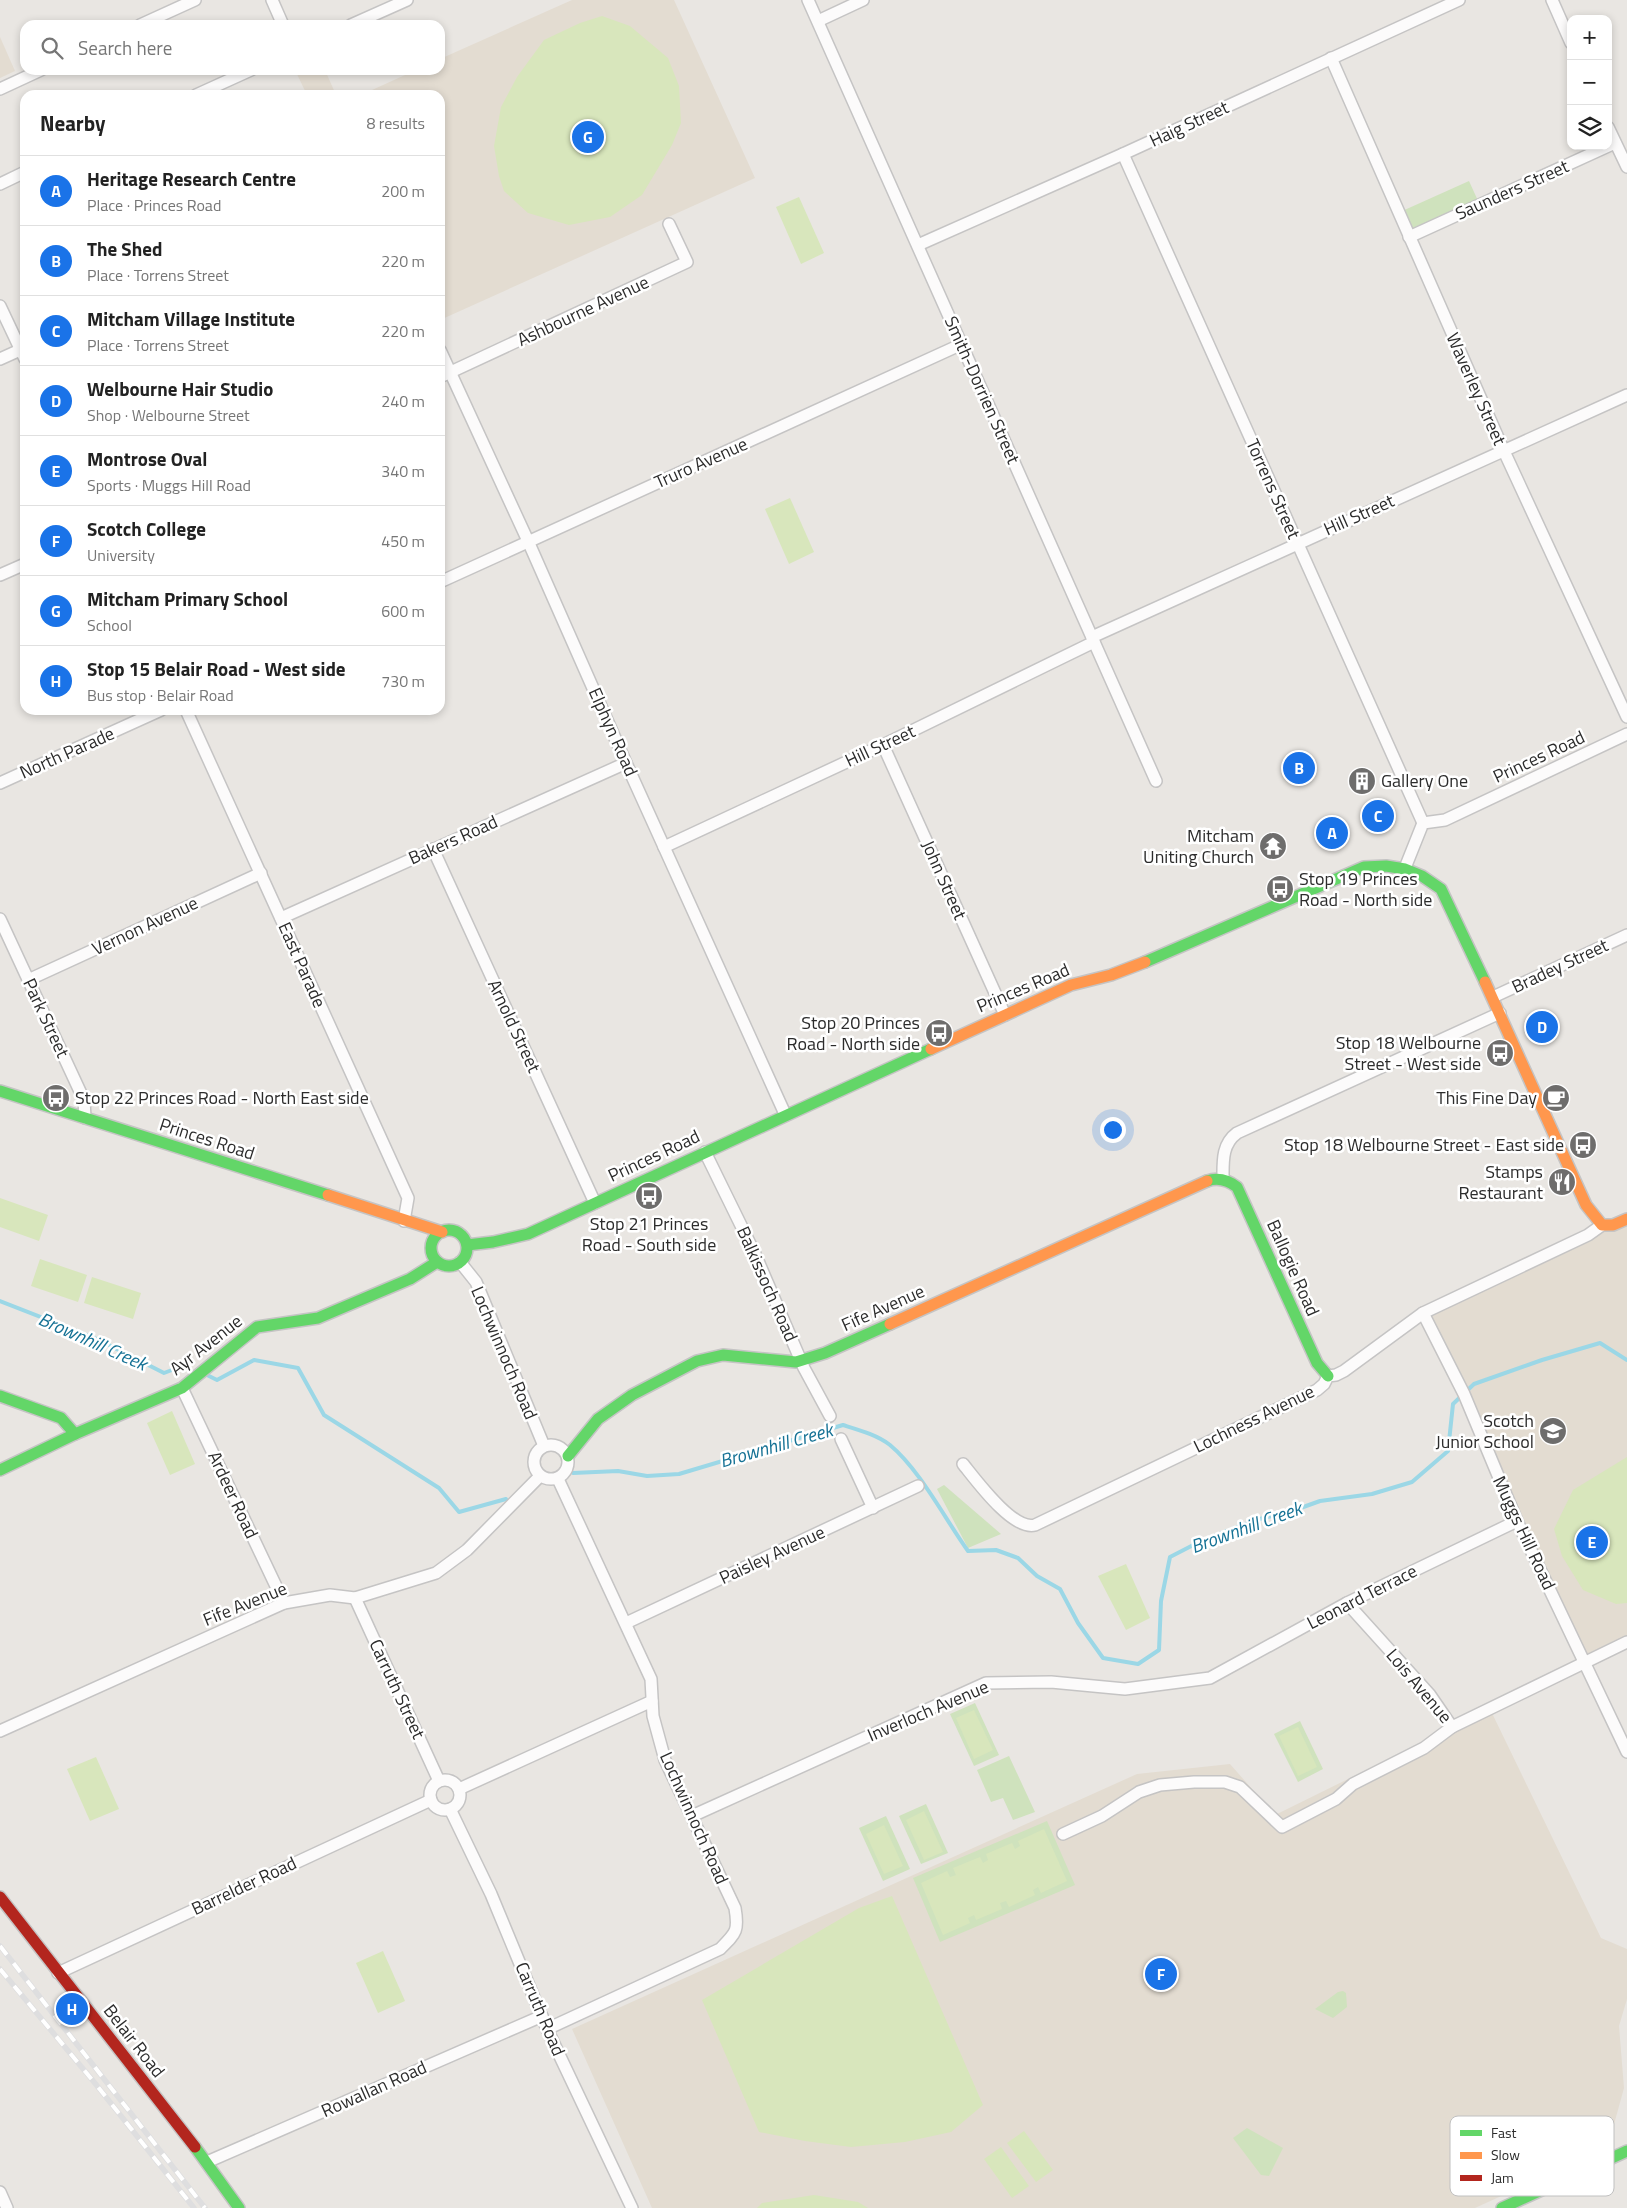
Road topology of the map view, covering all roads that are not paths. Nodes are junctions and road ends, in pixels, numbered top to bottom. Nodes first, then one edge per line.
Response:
1 (195, 0) edge
2 (272, 0) edge
3 (407, 0) edge
4 (808, 0) edge
5 (863, 0) edge
6 (1459, 0) edge
7 (1552, 0) edge
8 (151, 20) edge
9 (280, 20) edge
10 (362, 20) edge
11 (818, 21) junction
12 (1567, 34) edge
13 (1331, 58) junction
14 (30, 75) edge
15 (240, 75) edge
16 (0, 89) edge
17 (207, 90) edge
18 (1612, 135) edge
19 (1616, 143) junction
20 (1123, 154) junction
21 (1627, 167) edge
22 (20, 174) edge
23 (0, 184) edge
24 (669, 224) dead end
25 (1409, 236) junction
26 (918, 245) junction
27 (0, 306) edge
28 (962, 344) junction
29 (20, 348) edge
30 (20, 355) edge
31 (0, 359) edge
32 (445, 375) edge
33 (1627, 395) edge
34 (1503, 449) junction
35 (528, 541) junction
36 (1297, 543) junction
37 (20, 566) edge
38 (0, 575) edge
39 (445, 580) edge
40 (1093, 640) junction
41 (150, 715) edge
42 (188, 715) edge
43 (1627, 717) edge
44 (1627, 734) edge
45 (883, 746) junction
46 (626, 763) junction
47 (1156, 781) dead end
48 (0, 783) edge
49 (1423, 823) junction
50 (664, 847) junction
51 (433, 849) junction
52 (1405, 868) junction
53 (261, 873) junction
54 (281, 918) junction
55 (0, 919) edge
56 (1627, 935) edge
57 (28, 980) junction
58 (1492, 997) junction
59 (1500, 1013) junction
60 (1005, 1015) junction
61 (0, 1091) edge
62 (786, 1114) junction
63 (85, 1118) junction
64 (705, 1152) junction
65 (1223, 1178) junction
66 (595, 1203) junction
67 (1627, 1219) edge
68 (404, 1221) junction
69 (1599, 1222) junction
70 (442, 1232) junction
71 (432, 1244) junction
72 (467, 1245) junction
73 (437, 1262) junction
74 (460, 1262) junction
75 (1423, 1313) junction
76 (801, 1361) junction
77 (1328, 1376) junction
78 (182, 1388) junction
79 (0, 1396) edge
80 (830, 1416) dead end
81 (76, 1434) junction
82 (841, 1439) dead end
83 (544, 1446) junction
84 (568, 1456) junction
85 (963, 1464) dead end
86 (0, 1470) edge
87 (540, 1476) junction
88 (558, 1479) junction
89 (918, 1486) dead end
90 (873, 1508) junction
91 (1517, 1521) junction
92 (355, 1598) junction
93 (284, 1603) junction
94 (1347, 1603) junction
95 (626, 1623) junction
96 (1627, 1642) edge
97 (1585, 1662) junction
98 (1210, 1678) joint
99 (652, 1701) junction
100 (1452, 1727) junction
101 (0, 1732) edge
102 (1627, 1752) edge
103 (439, 1781) junction
104 (458, 1789) junction
105 (431, 1800) junction
106 (450, 1808) junction
107 (692, 1816) junction
108 (1063, 1834) dead end
109 (0, 1897) edge
110 (58, 1973) junction
111 (542, 2016) junction
112 (547, 2029) junction
113 (1627, 2151) edge
114 (1614, 2157) edge
115 (207, 2162) junction
116 (0, 2192) edge
117 (1528, 2196) edge
118 (7, 2208) edge
119 (239, 2208) edge
120 (632, 2208) edge
121 (1502, 2208) edge

1 - 8 street
2 - 9 street
3 - 10 street
4 - 11 street, Smith-Dorrien Street
5 - 11 street
6 - 13 street, Haig Street
7 - 12 street
11 - 26 street, Smith-Dorrien Street
13 - 20 street, Haig Street
13 - 25 street, Waverley Street
14 - 16 street
15 - 17 street
18 - 19 street
19 - 21 street
19 - 25 street, Saunders Street
20 - 26 street, Haig Street
20 - 36 street, Torrens Street
22 - 23 street
24 - 32 street, Ashbourne Avenue
25 - 34 street, Waverley Street
26 - 28 street, Smith-Dorrien Street
27 - 29 street
28 - 35 street, Truro Avenue
28 - 40 street, Smith-Dorrien Street
30 - 31 street
32 - 35 street, Elphyn Road
33 - 34 street, Hill Street
34 - 36 street, Hill Street
34 - 43 street, Waverley Street
35 - 39 street, Truro Avenue
35 - 46 street, Elphyn Road
36 - 40 street, Hill Street
36 - 49 street, Torrens Street
37 - 38 street
40 - 45 street, Hill Street
40 - 47 street, Smith-Dorrien Street
41 - 48 street, North Parade
42 - 53 street, East Parade
44 - 49 street, Princes Road
45 - 50 street, Hill Street
45 - 60 street, John Street
46 - 50 street, Elphyn Road
46 - 51 street, Bakers Road
49 - 52 street
50 - 62 street, Elphyn Road
51 - 54 street, Bakers Road
51 - 66 street, Arnold Street
52 - 58 street
52 - 60 street, Princes Road
53 - 54 street, East Parade
53 - 57 street, Vernon Avenue
54 - 68 street, East Parade
55 - 57 street, Park Street
56 - 58 street, Bradey Street
57 - 63 street, Park Street
58 - 59 street
59 - 65 street
59 - 69 street
60 - 62 street, Princes Road
61 - 63 street, Princes Road
62 - 64 street, Princes Road
63 - 68 street, Princes Road
64 - 66 street, Princes Road
64 - 76 street, Balkissoch Road
65 - 76 street, Fife Avenue
65 - 77 street, Ballogie Road
66 - 72 street, Princes Road
67 - 69 street
68 - 70 street, Princes Road
68 - 71 street, Princes Road
69 - 75 street, Lochness Avenue
70 - 71 street
70 - 72 street
71 - 73 street
72 - 74 street
73 - 74 street
73 - 78 street, Ayr Avenue
74 - 83 street, Lochwinnoch Road
75 - 77 street, Lochness Avenue
75 - 91 street, Muggs Hill Road
76 - 80 street, Balkissoch Road
76 - 84 street, Fife Avenue
77 - 85 street, Lochness Avenue
78 - 81 street, Ayr Avenue
78 - 93 street, Ardeer Road
79 - 81 street
81 - 86 street, Ayr Avenue
82 - 90 street
83 - 84 street
83 - 87 street
84 - 88 street
87 - 88 street
87 - 92 street, Fife Avenue
88 - 95 street, Lochwinnoch Road
89 - 90 street, Paisley Avenue
90 - 95 street, Paisley Avenue
91 - 94 street, Leonard Terrace
91 - 97 street, Muggs Hill Road
92 - 93 street, Fife Avenue
92 - 103 street, Carruth Street
93 - 101 street, Fife Avenue
94 - 98 street, Leonard Terrace
94 - 100 street, Lois Avenue
95 - 99 street, Lochwinnoch Road
96 - 97 street, Lois Avenue
97 - 100 street, Lois Avenue
97 - 102 street, Muggs Hill Road
98 - 107 street, Inverloch Avenue
99 - 104 street
99 - 107 street, Lochwinnoch Road
100 - 108 street
103 - 104 street
103 - 105 street
104 - 106 street
105 - 106 street
105 - 110 street, Barrelder Road
106 - 111 street, Carruth Road
107 - 112 street, Lochwinnoch Road
109 - 110 street, Belair Road
110 - 115 street, Belair Road
111 - 112 street, Carruth Road
111 - 115 street, Rowallan Road
112 - 120 street, Carruth Road
113 - 114 street
115 - 119 street, Belair Road
116 - 118 street
117 - 121 street

